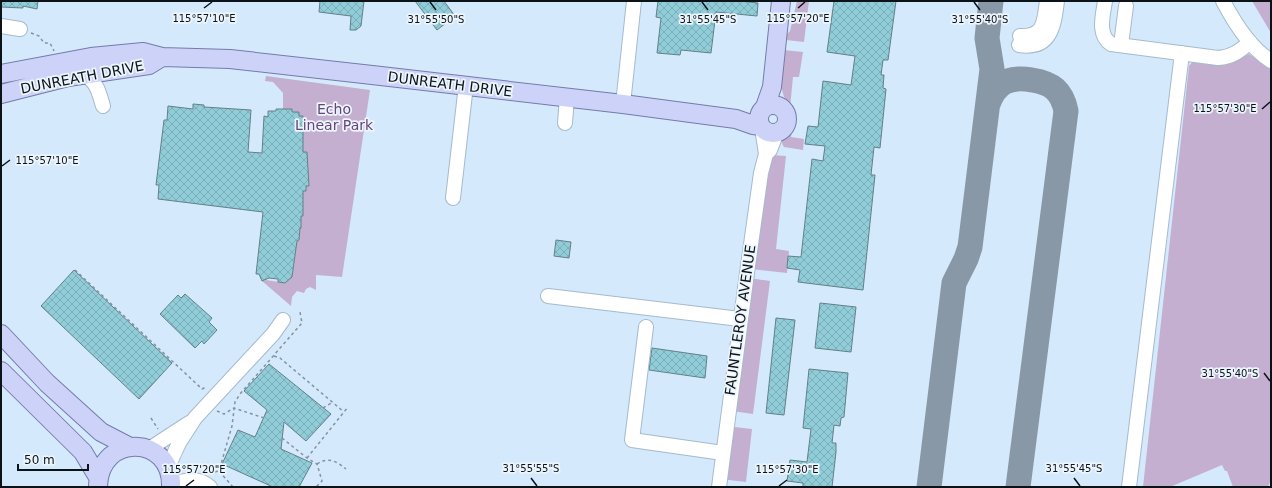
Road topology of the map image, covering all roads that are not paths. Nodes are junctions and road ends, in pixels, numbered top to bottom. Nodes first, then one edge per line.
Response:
1 (634, 1) edge
2 (781, 1) edge
3 (1047, 1) edge
4 (1057, 1) edge
5 (1105, 1) edge
6 (1216, 1) edge
7 (1223, 1) edge
8 (1231, 1) edge
9 (1126, 6) dead end
10 (1232, 18) junction
11 (1, 26) edge
12 (20, 29) road end
13 (1246, 36) junction
14 (1121, 45) junction
15 (1182, 53) junction
16 (162, 57) junction
17 (1271, 61) edge
18 (117, 69) junction
19 (1, 74) edge
20 (84, 75) junction
21 (463, 85) junction
22 (1, 94) edge
23 (567, 97) junction
24 (623, 104) junction
25 (768, 118) junction
26 (564, 123) dead end
27 (450, 197) dead end
28 (548, 296) dead end
29 (740, 319) junction
30 (283, 320) dead end
31 (646, 327) dead end
32 (1, 334) edge
33 (1, 371) edge
34 (195, 418) junction
35 (130, 446) junction
36 (149, 449) junction
37 (723, 453) junction
38 (205, 481) edge
39 (98, 482) edge
40 (171, 482) edge
41 (719, 487) edge
42 (1129, 487) edge

1 - 24 street
2 - 25 main road
3 - 4 street
5 - 14 street
6 - 10 street
7 - 10 street
8 - 13 street
9 - 14 street
10 - 13 street
11 - 12 street
13 - 15 street
13 - 17 street
14 - 15 street
15 - 42 street
16 - 18 main road, DUNREATH DRIVE
16 - 19 main road, DUNREATH DRIVE
16 - 21 main road, DUNREATH DRIVE
18 - 20 main road, DUNREATH DRIVE
18 - 20 street
20 - 22 main road, DUNREATH DRIVE
21 - 23 main road, DUNREATH DRIVE
21 - 27 street
23 - 24 main road, DUNREATH DRIVE
23 - 26 street
24 - 25 main road, DUNREATH DRIVE
25 - 29 street, FAUNTLEROY AVENUE
28 - 29 street
29 - 37 street, FAUNTLEROY AVENUE
30 - 34 street
31 - 37 street
32 - 35 main road
33 - 39 main road
34 - 36 street
34 - 40 street
35 - 36 main road
35 - 39 main road
36 - 40 main road
37 - 41 street, FAUNTLEROY AVENUE
38 - 40 street

